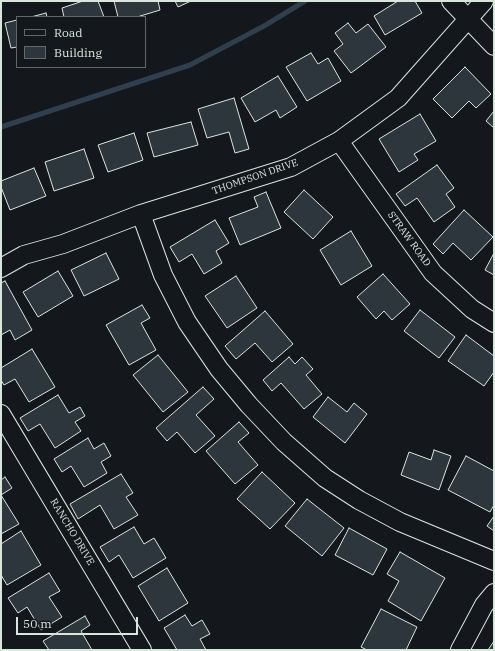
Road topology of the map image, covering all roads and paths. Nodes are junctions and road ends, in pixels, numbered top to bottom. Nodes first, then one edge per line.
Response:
1 (451, 1) edge
2 (484, 1) edge
3 (468, 19) junction
4 (494, 46) edge
5 (338, 141) junction
6 (141, 214) junction
7 (1, 268) edge
8 (494, 323) edge
9 (1, 414) edge
10 (494, 562) edge
11 (494, 593) edge
12 (142, 650) edge
13 (460, 650) edge

1 - 3 street
2 - 3 street, THOMPSON DRIVE
3 - 4 street
3 - 5 street, THOMPSON DRIVE
5 - 6 street, THOMPSON DRIVE
5 - 8 street, STRAW ROAD
6 - 7 street, THOMPSON DRIVE
6 - 10 street
9 - 12 street, RANCHO DRIVE
11 - 13 street

